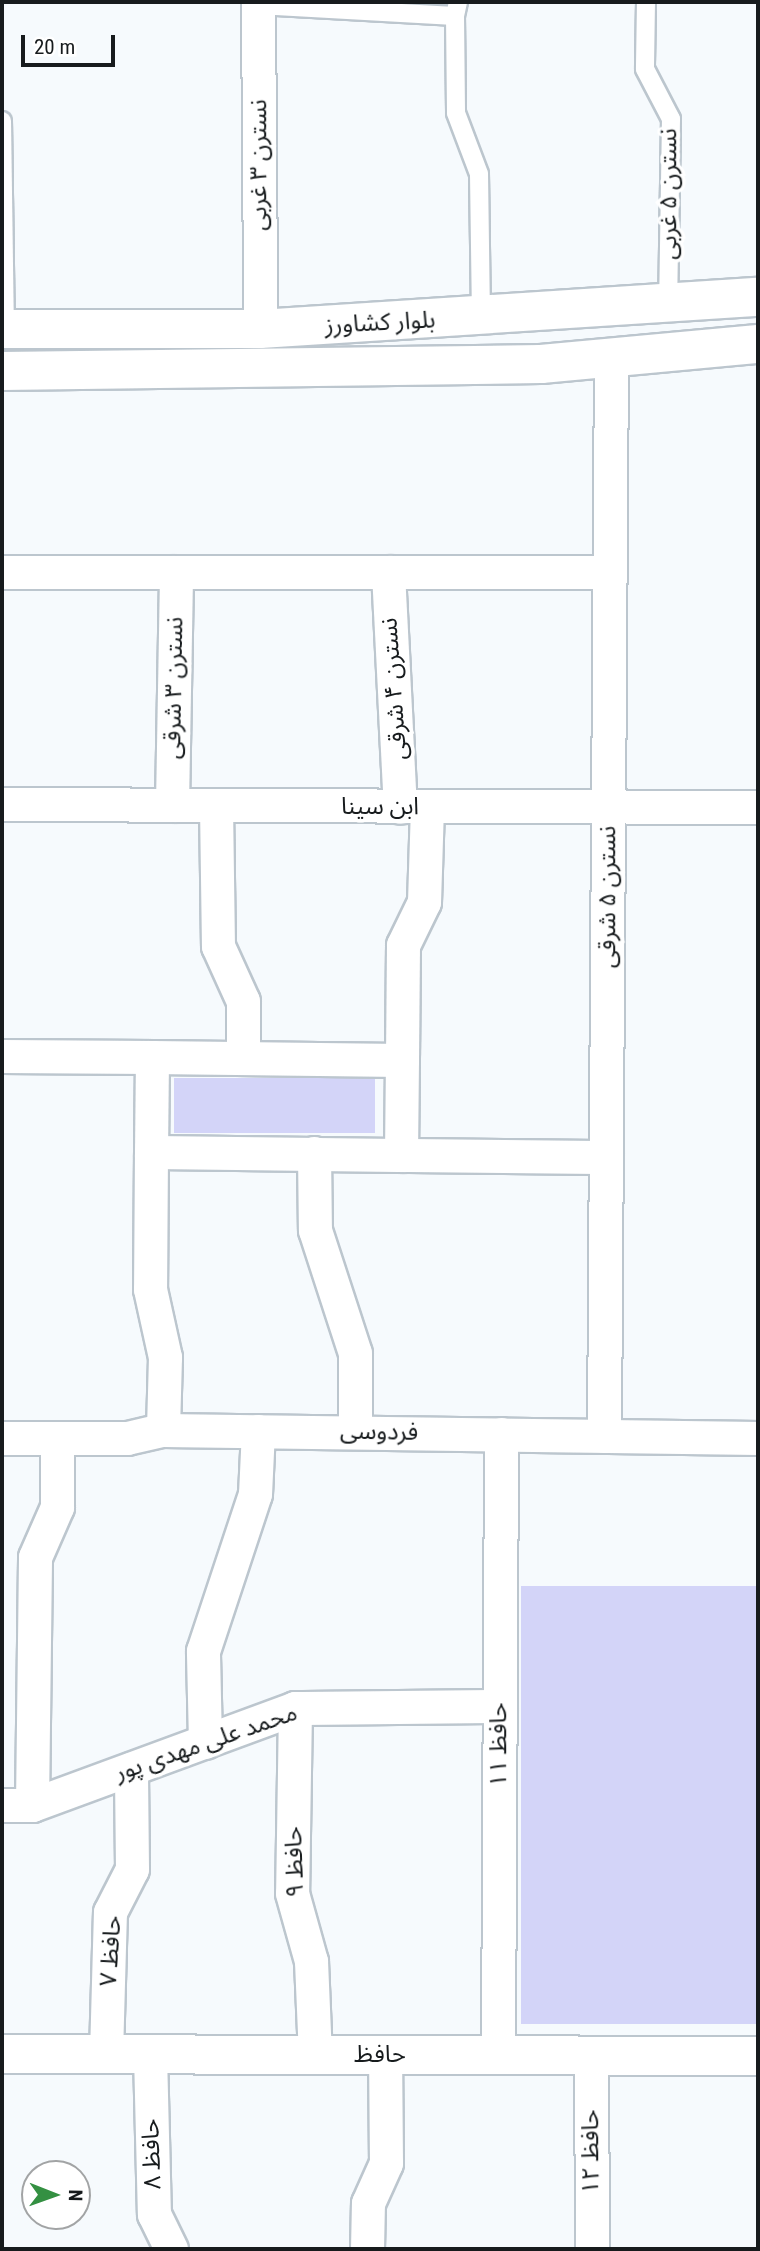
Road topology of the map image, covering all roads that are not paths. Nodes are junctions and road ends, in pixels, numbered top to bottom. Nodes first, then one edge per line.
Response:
1 (646, 2) edge
2 (258, 4) edge
3 (456, 9) edge
4 (2, 121) edge
5 (758, 297) edge
6 (668, 308) junction
7 (481, 319) junction
8 (3, 329) edge
9 (260, 329) junction
10 (758, 344) edge
11 (611, 358) junction
12 (2, 371) edge
13 (2, 572) edge
14 (176, 572) junction
15 (388, 572) junction
16 (609, 572) junction
17 (2, 804) edge
18 (172, 805) junction
19 (216, 806) junction
20 (414, 807) junction
21 (758, 807) edge
22 (608, 808) junction
23 (2, 1056) edge
24 (152, 1057) junction
25 (243, 1058) junction
26 (402, 1060) junction
27 (151, 1152) junction
28 (314, 1153) junction
29 (401, 1155) junction
30 (606, 1157) junction
31 (163, 1430) junction
32 (258, 1431) junction
33 (355, 1432) junction
34 (501, 1434) junction
35 (604, 1436) junction
36 (2, 1438) edge
37 (57, 1438) junction
38 (758, 1438) edge
39 (500, 1706) junction
40 (296, 1709) junction
41 (205, 1742) junction
42 (131, 1769) junction
43 (17, 1805) edge
44 (2, 2054) edge
45 (106, 2054) junction
46 (150, 2054) junction
47 (314, 2055) junction
48 (386, 2055) junction
49 (498, 2055) junction
50 (591, 2056) junction
51 (758, 2056) edge
52 (171, 2249) edge
53 (367, 2249) edge
54 (592, 2249) edge

1 - 6 lane, نسترن ۵ غربی
2 - 3 lane
2 - 9 street, نسترن ۳ غربی
3 - 7 lane
4 - 8 lane
5 - 6 main road, بلوار کشاورز
6 - 7 main road, بلوار کشاورز
7 - 9 main road, بلوار کشاورز
8 - 9 main road, بلوار کشاورز
10 - 11 main road, بلوار کشاورز
11 - 12 main road, بلوار کشاورز
11 - 16 street, نسترن ۵ شرقی
13 - 14 street
14 - 15 street
14 - 18 street, نسترن ۳ شرقی
15 - 16 street
15 - 20 street, نسترن ۴ شرقی
16 - 22 street, نسترن ۵ شرقی
17 - 18 street, ابن سینا
18 - 19 street, ابن سینا
19 - 20 street, ابن سینا
19 - 25 street
20 - 22 street, ابن سینا
20 - 26 street, نسترن ۴ شرقی
21 - 22 street, ابن سینا
22 - 30 street, نسترن ۵ شرقی
23 - 24 street
24 - 25 street
24 - 27 street
25 - 26 street
26 - 29 street, نسترن ۴ شرقی
27 - 28 street
27 - 31 street
28 - 29 street
28 - 33 street
29 - 30 street
30 - 35 street, نسترن ۵ شرقی
31 - 32 street, فردوسی
31 - 37 street, فردوسی
32 - 33 street, فردوسی
32 - 41 street
33 - 34 street, فردوسی
34 - 35 street, فردوسی
34 - 39 street, حافظ ۱۱
35 - 38 street, فردوسی
36 - 37 street, فردوسی
37 - 43 street
39 - 40 street, محمد علی مهدی پور
39 - 49 street, حافظ ۱۱
40 - 41 street, محمد علی مهدی پور
40 - 47 street, حافظ ۹
41 - 42 street, محمد علی مهدی پور
42 - 43 street, محمد علی مهدی پور
42 - 45 street, حافظ ۷
44 - 45 main road, حافظ
45 - 46 main road, حافظ
46 - 47 main road, حافظ
46 - 52 street, حافظ ۸
47 - 48 main road, حافظ
48 - 49 main road, حافظ
48 - 53 street
49 - 50 main road, حافظ
50 - 51 main road, حافظ
50 - 54 street, حافظ ۱۲

